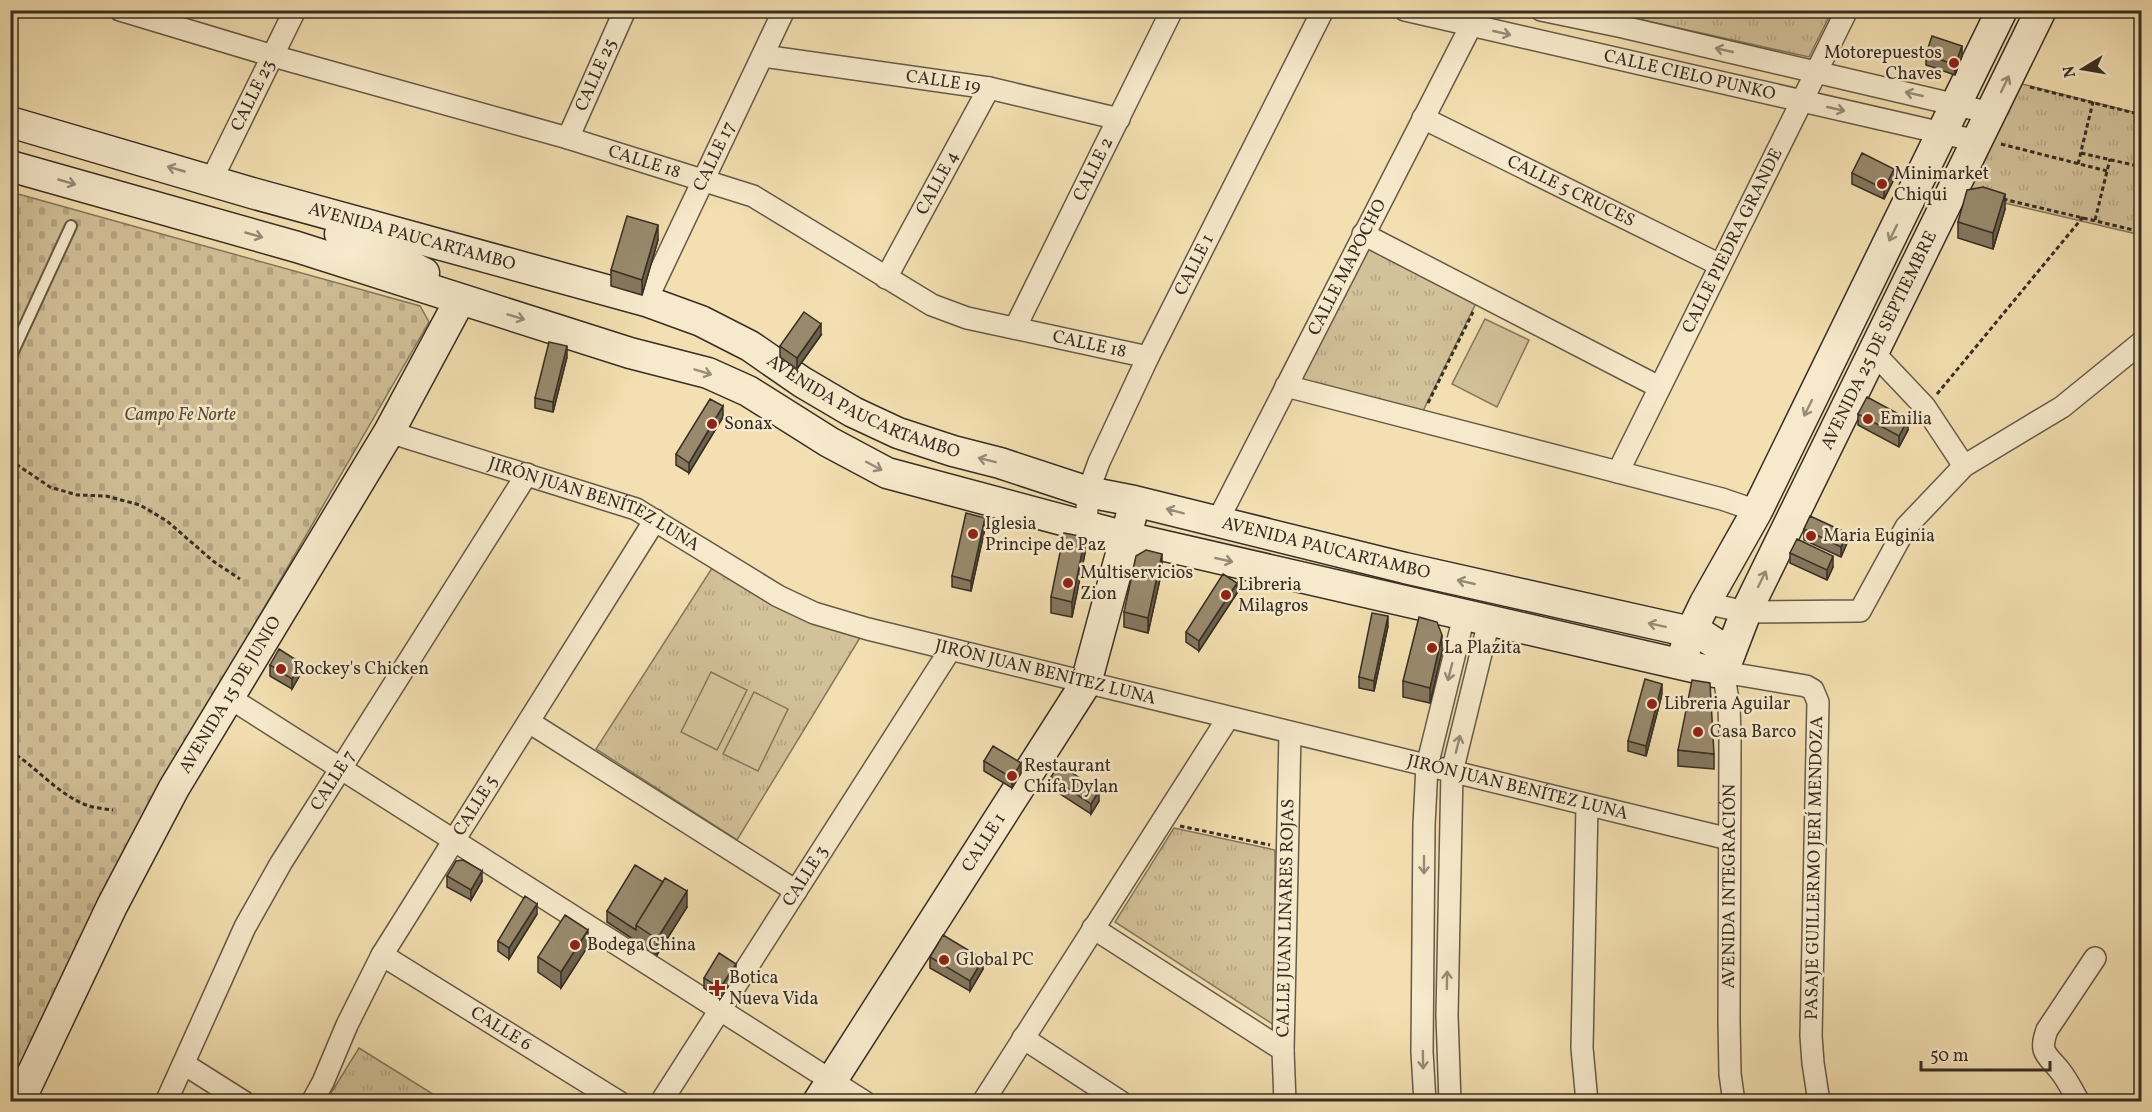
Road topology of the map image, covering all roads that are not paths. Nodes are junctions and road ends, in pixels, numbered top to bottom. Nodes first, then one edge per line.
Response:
1 (295, 10) edge
2 (784, 10) edge
3 (1172, 10) edge
4 (1405, 10) edge
5 (1541, 10) edge
6 (1847, 10) edge
7 (2002, 10) edge
8 (2041, 10) edge
9 (133, 12) edge
10 (618, 12) edge
11 (1318, 12) edge
12 (1475, 18) edge
13 (1628, 19) edge
14 (273, 56) junction
15 (763, 56) junction
16 (1816, 72) junction
17 (988, 88) junction
18 (1802, 101) junction
19 (1956, 104) junction
20 (1423, 118) junction
21 (1119, 119) junction
22 (10, 122) edge
23 (1987, 132) junction
24 (1942, 134) junction
25 (568, 138) junction
26 (10, 166) edge
27 (704, 179) junction
28 (212, 180) junction
29 (252, 193) junction
30 (71, 226) dead end
31 (1364, 234) junction
32 (1720, 265) junction
33 (886, 278) junction
34 (460, 300) junction
35 (646, 301) junction
36 (1015, 328) junction
37 (2142, 342) edge
38 (1873, 352) junction
39 (1148, 357) junction
40 (10, 358) edge
41 (1286, 386) junction
42 (1659, 387) junction
43 (389, 432) junction
44 (1964, 466) junction
45 (1618, 472) junction
46 (527, 474) junction
47 (1088, 492) junction
48 (1134, 501) junction
49 (1758, 511) junction
50 (655, 520) junction
51 (1217, 522) junction
52 (1086, 526) junction
53 (1126, 537) junction
54 (1705, 603) junction
55 (1746, 612) junction
56 (1476, 618) junction
57 (1691, 632) junction
58 (950, 650) junction
59 (1726, 662) junction
60 (1685, 667) junction
61 (1086, 683) junction
62 (230, 698) junction
63 (1228, 718) junction
64 (529, 722) junction
65 (1290, 733) junction
66 (1427, 766) junction
67 (341, 768) junction
68 (1452, 772) junction
69 (1587, 805) junction
70 (1729, 839) junction
71 (454, 840) junction
72 (796, 891) junction
73 (1093, 928) junction
74 (382, 956) junction
75 (2095, 958) dead end
76 (720, 1009) junction
77 (1023, 1038) junction
78 (1283, 1050) junction
79 (184, 1064) junction
80 (825, 1091) edge
81 (19, 1101) edge
82 (166, 1101) edge
83 (244, 1101) edge
84 (312, 1101) edge
85 (619, 1101) edge
86 (661, 1101) edge
87 (865, 1101) edge
88 (983, 1101) edge
89 (1121, 1101) edge
90 (1285, 1101) edge
91 (1425, 1101) edge
92 (1450, 1101) edge
93 (1587, 1101) edge
94 (1734, 1101) edge
95 (1819, 1101) edge
96 (2079, 1101) edge

1 - 14 street, CALLE 23
2 - 15 street, CALLE 17
3 - 21 street, CALLE 2
4 - 12 street, CALLE CIELO PUNKO
5 - 13 street, CALLE CIELO PUNKO
6 - 16 street, CALLE PIEDRA GRANDE
7 - 19 main road, AVENIDA 25 DE SEPTIEMBRE
23 -> 8 main road, AVENIDA 25 DE SEPTIEMBRE
9 - 14 street, CALLE 18
10 - 25 street, CALLE 25
11 - 39 street, CALLE 1
12 -> 18 street, CALLE CIELO PUNKO
12 - 20 street, CALLE MAPOCHO
16 -> 13 street, CALLE CIELO PUNKO
14 - 25 street, CALLE 18
14 - 28 street, CALLE 23
15 - 17 street, CALLE 19
15 - 27 street, CALLE 17
16 - 18 street, CALLE PIEDRA GRANDE
19 -> 16 street, CALLE CIELO PUNKO
17 - 21 street, CALLE 19
17 - 33 street, CALLE 4
18 -> 24 street, CALLE CIELO PUNKO
18 - 32 street, CALLE PIEDRA GRANDE
19 - 23 street, CALLE CIELO PUNKO
19 - 24 main road, AVENIDA 25 DE SEPTIEMBRE
20 - 31 street, CALLE MAPOCHO
20 - 32 street, CALLE 5 CRUCES
21 - 36 street, CALLE 2
28 -> 22 main road, AVENIDA PAUCARTAMBO
23 - 24 street, CALLE CIELO PUNKO
23 - 38 main road, AVENIDA 25 DE SEPTIEMBRE
24 -> 49 main road, AVENIDA 25 DE SEPTIEMBRE
25 - 27 street, CALLE 18
26 -> 34 main road, AVENIDA PAUCARTAMBO
27 - 33 street, CALLE 18
27 - 35 street, CALLE 17
28 - 29 main road, AVENIDA PAUCARTAMBO
29 - 34 main road
29 - 35 main road, AVENIDA PAUCARTAMBO
30 - 40 lane
31 - 41 street, CALLE MAPOCHO
31 - 42 street
32 - 42 street, CALLE PIEDRA GRANDE
33 - 36 street, CALLE 18
34 - 43 main road, AVENIDA 15 DE JUNIO
34 -> 52 main road, AVENIDA PAUCARTAMBO
47 -> 35 main road, AVENIDA PAUCARTAMBO
36 - 39 street, CALLE 18
37 - 44 street
38 - 44 street
55 -> 38 main road, AVENIDA 25 DE SEPTIEMBRE
39 - 47 street, CALLE 1
41 - 45 street
41 - 51 street, CALLE MAPOCHO
42 - 45 street, CALLE PIEDRA GRANDE
43 - 46 street, JIRÓN JUAN BENÍTEZ LUNA
43 - 62 main road, AVENIDA 15 DE JUNIO
44 - 55 street
45 - 49 street
46 - 50 street, JIRÓN JUAN BENÍTEZ LUNA
46 - 67 street, CALLE 7
47 - 48 main road, AVENIDA PAUCARTAMBO
47 - 52 street, CALLE 1
51 -> 48 main road, AVENIDA PAUCARTAMBO
48 - 53 main road, CALLE 1
49 - 54 main road, AVENIDA 25 DE SEPTIEMBRE
50 - 58 street, JIRÓN JUAN BENÍTEZ LUNA
50 - 64 street, CALLE 5
57 -> 51 main road, AVENIDA PAUCARTAMBO
52 - 53 main road, AVENIDA PAUCARTAMBO
53 -> 56 main road, AVENIDA PAUCARTAMBO
53 - 61 main road, CALLE 1
54 - 55 street
54 - 57 main road, AVENIDA 25 DE SEPTIEMBRE
55 - 59 main road, AVENIDA 25 DE SEPTIEMBRE
56 - 60 main road, AVENIDA PAUCARTAMBO
56 -> 66 street
68 -> 56 street
57 - 59 main road, AVENIDA PAUCARTAMBO
57 - 60 main road, AVENIDA 25 DE SEPTIEMBRE
58 - 61 street, JIRÓN JUAN BENÍTEZ LUNA
58 - 72 street, CALLE 3
59 - 60 main road, AVENIDA PAUCARTAMBO
59 - 70 street, AVENIDA INTEGRACIÓN
59 - 95 street, PASAJE GUILLERMO JERÍ MENDOZA
61 - 63 street, JIRÓN JUAN BENÍTEZ LUNA
61 - 80 main road, CALLE 1
62 - 67 street
62 - 81 main road, AVENIDA 15 DE JUNIO
63 - 65 street, JIRÓN JUAN BENÍTEZ LUNA
63 - 73 street
64 - 71 street, CALLE 5
64 - 72 street
65 - 66 street, JIRÓN JUAN BENÍTEZ LUNA
65 - 78 street, CALLE JUAN LINARES ROJAS
66 - 68 street, JIRÓN JUAN BENÍTEZ LUNA
66 -> 91 street
67 - 71 street
67 - 79 street, CALLE 7
68 - 69 street, JIRÓN JUAN BENÍTEZ LUNA
92 -> 68 street
69 - 70 street, JIRÓN JUAN BENÍTEZ LUNA
69 - 93 street
70 - 94 street, AVENIDA INTEGRACIÓN
71 - 74 street, CALLE 5
71 - 76 street
72 - 76 street, CALLE 3
73 - 77 street
73 - 78 street
74 - 84 street, CALLE 5
74 - 85 street, CALLE 6
75 - 96 street
76 - 80 street
76 - 86 street, CALLE 3
77 - 88 street
77 - 89 street
78 - 90 street, CALLE JUAN LINARES ROJAS
79 - 82 street, CALLE 7
79 - 83 street
80 - 87 street

